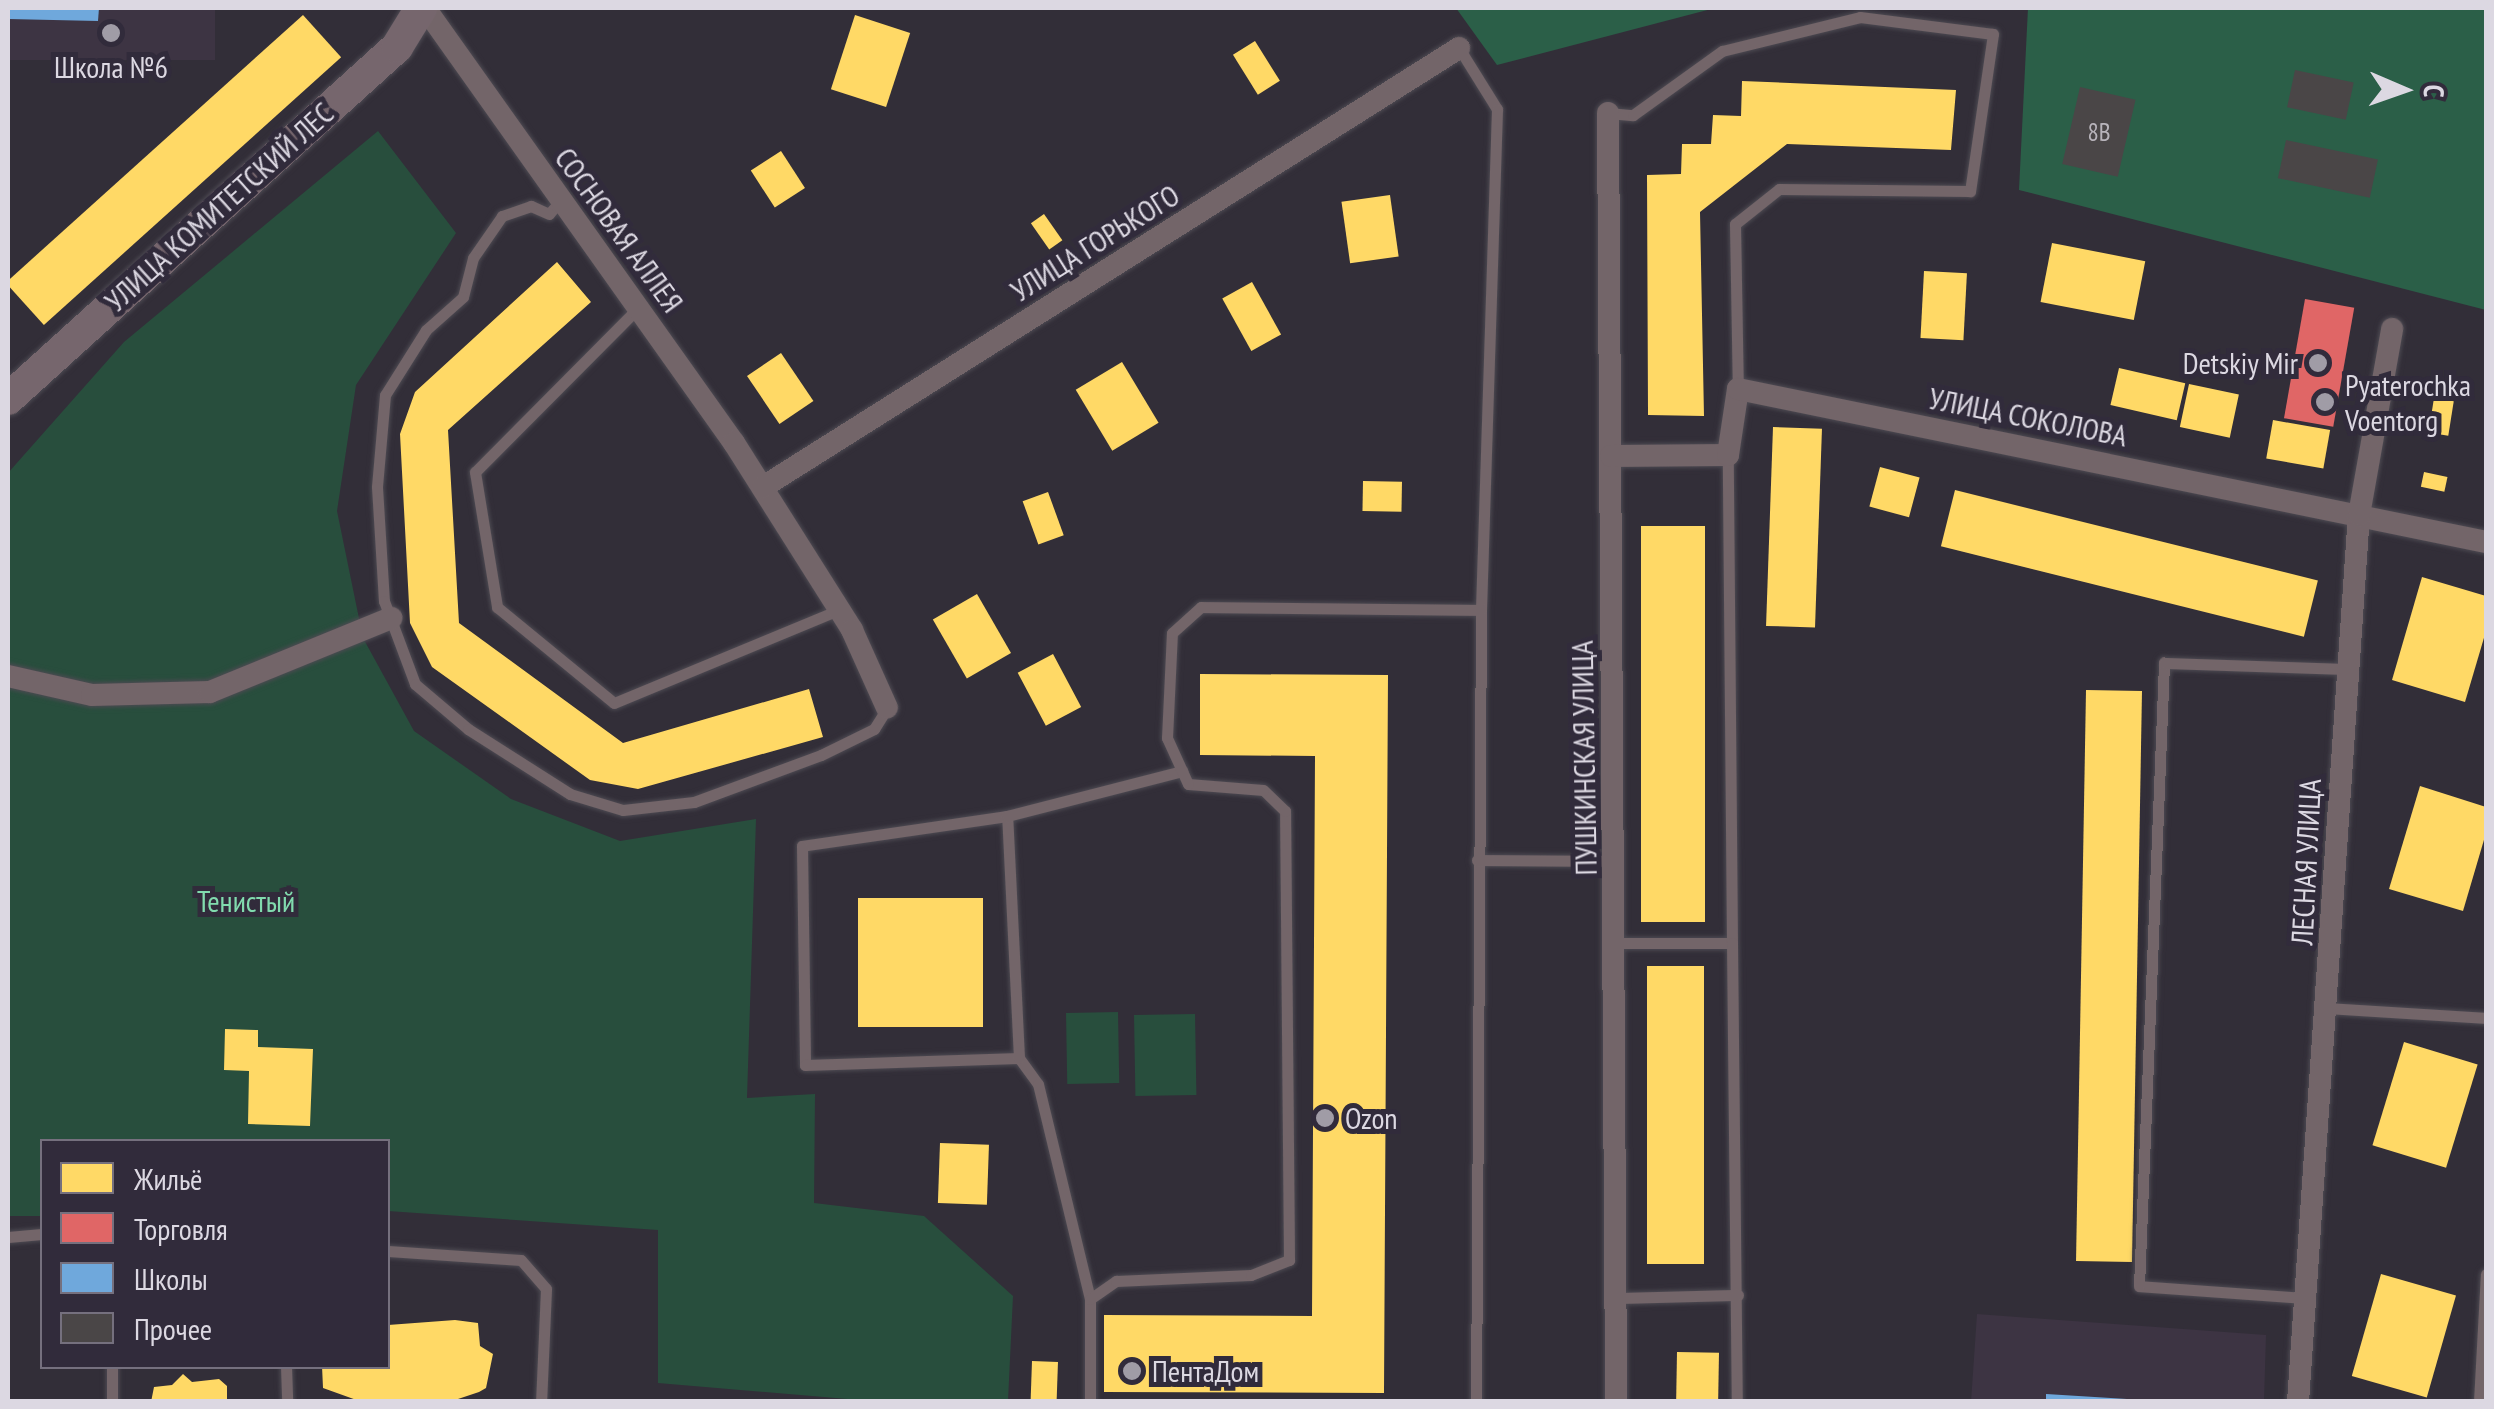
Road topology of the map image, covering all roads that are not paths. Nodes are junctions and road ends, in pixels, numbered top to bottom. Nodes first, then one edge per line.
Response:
1 (423, 8) edge
2 (1459, 48) joint
3 (1608, 113) joint
4 (560, 200) junction
5 (638, 308) junction
6 (2392, 329) dead end
7 (1738, 389) junction
8 (8, 398) edge
9 (1611, 456) junction
10 (1728, 456) junction
11 (762, 487) junction
12 (2359, 515) junction
13 (2486, 542) edge
14 (840, 610) junction
15 (1481, 610) junction
16 (391, 618) junction
17 (2348, 669) junction
18 (8, 676) edge
19 (886, 708) joint
20 (1182, 771) junction
21 (1006, 816) junction
22 (1477, 860) junction
23 (1615, 860) junction
24 (1617, 942) junction
25 (1732, 943) junction
26 (2328, 1008) junction
27 (2486, 1018) edge
28 (1019, 1058) junction
29 (40, 1234) edge
30 (8, 1237) edge
31 (390, 1251) edge
32 (2486, 1274) edge
33 (1738, 1295) junction
34 (1615, 1298) junction
35 (2306, 1298) junction
36 (1090, 1299) junction
37 (112, 1369) edge
38 (286, 1369) edge
39 (112, 1402) edge
40 (287, 1402) edge
41 (540, 1402) edge
42 (1090, 1402) edge
43 (1476, 1402) edge
44 (1616, 1402) edge
45 (1737, 1402) edge
46 (2298, 1402) edge
47 (2479, 1402) edge

1 - 4 street, СОСНОВАЯ АЛЛЕЯ
1 - 8 street, УЛИЦА КОМИТЕТСКИЙ ЛЕС
2 - 11 street, УЛИЦА ГОРЬКОГО
2 - 15 lane
3 - 7 lane
3 - 9 street, ПУШКИНСКАЯ УЛИЦА
4 - 5 street, СОСНОВАЯ АЛЛЕЯ
4 - 16 lane
5 - 11 street, СОСНОВАЯ АЛЛЕЯ
5 - 14 lane
6 - 12 street, ЛЕСНАЯ УЛИЦА
7 - 10 street
7 - 12 street, УЛИЦА СОКОЛОВА
9 - 10 street
9 - 23 street, ПУШКИНСКАЯ УЛИЦА
10 - 25 lane
11 - 14 street
12 - 13 street, УЛИЦА СОКОЛОВА
12 - 17 street, ЛЕСНАЯ УЛИЦА
14 - 19 street
15 - 20 lane
15 - 22 lane
16 - 18 street
16 - 19 lane
17 - 26 street, ЛЕСНАЯ УЛИЦА
17 - 35 lane
20 - 21 lane
20 - 36 lane
21 - 28 lane
21 - 28 lane
22 - 23 lane
22 - 43 lane
23 - 24 street, ПУШКИНСКАЯ УЛИЦА
24 - 25 lane
24 - 34 street, ПУШКИНСКАЯ УЛИЦА
25 - 33 lane
26 - 27 lane
26 - 35 street, ЛЕСНАЯ УЛИЦА
28 - 36 lane
29 - 30 lane
31 - 41 lane
32 - 47 lane
33 - 34 lane
33 - 45 lane
34 - 44 street, ПУШКИНСКАЯ УЛИЦА
35 - 46 street, ЛЕСНАЯ УЛИЦА
36 - 42 lane
37 - 39 lane
38 - 40 lane

